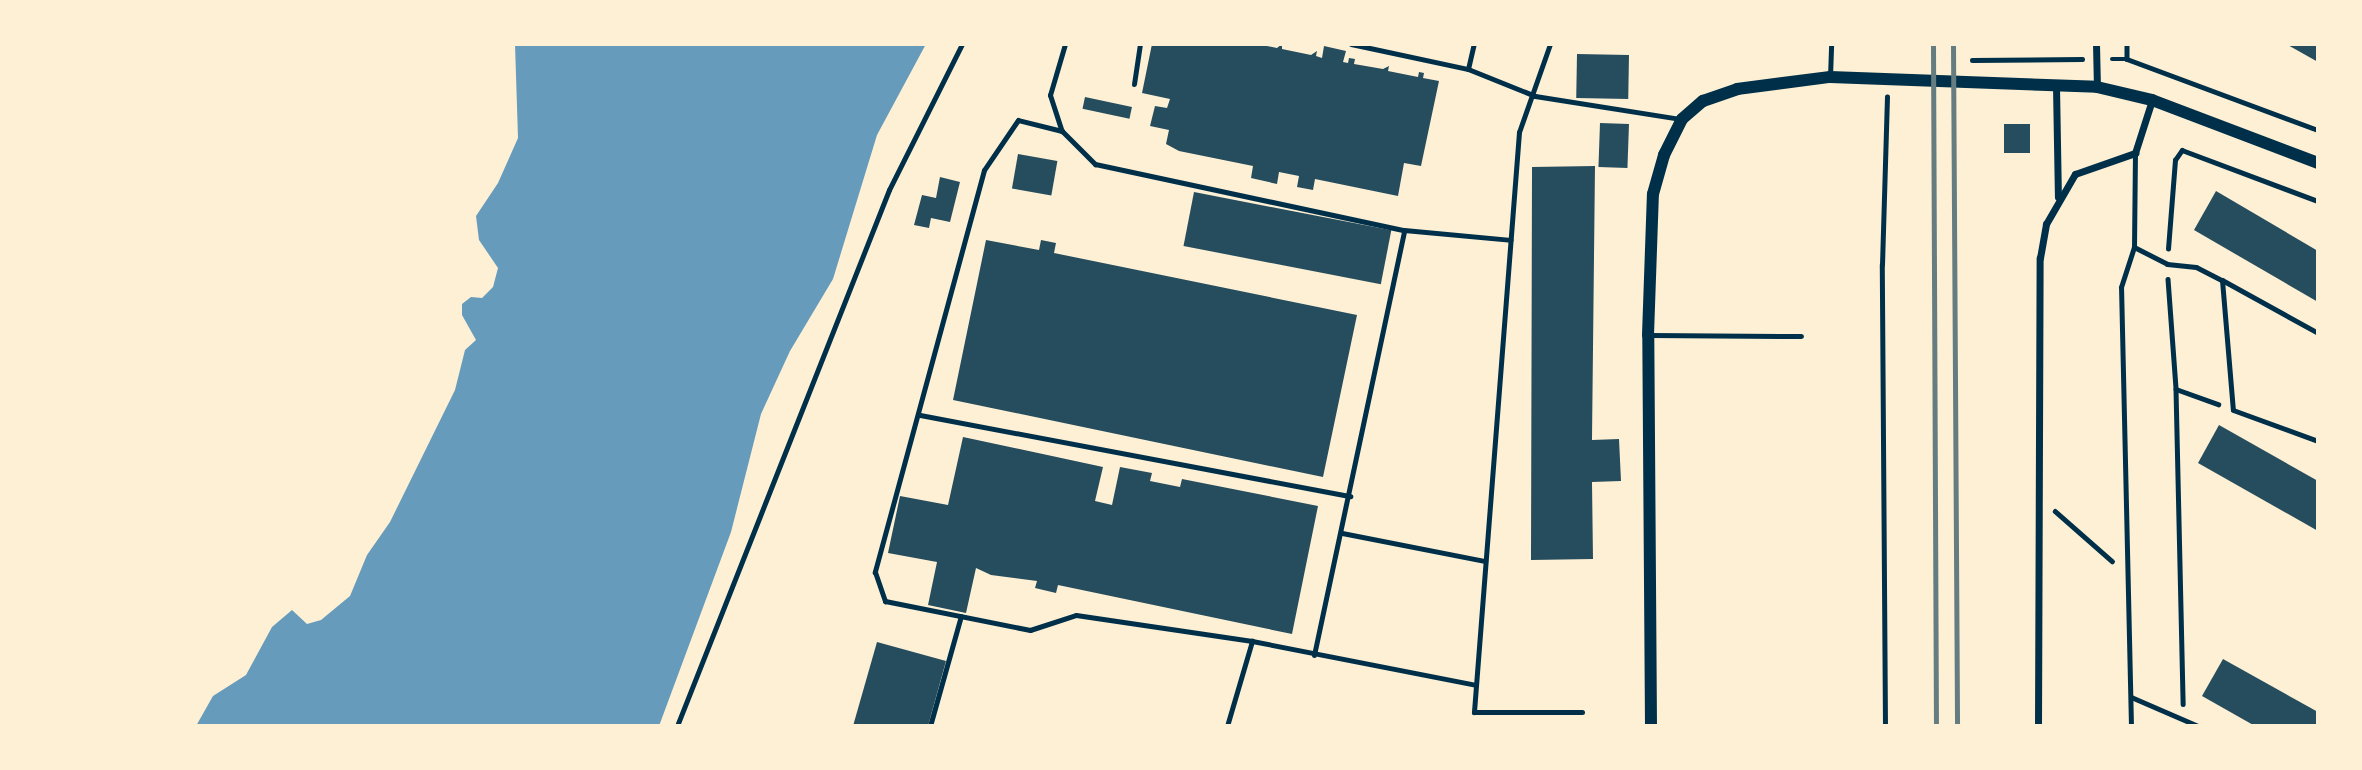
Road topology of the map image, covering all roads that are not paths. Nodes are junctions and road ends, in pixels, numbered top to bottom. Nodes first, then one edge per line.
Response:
1 (1065, 44) edge
2 (1140, 44) edge
3 (1351, 44) edge
4 (1474, 44) edge
5 (1550, 44) edge
6 (1831, 44) edge
7 (2096, 44) edge
8 (1468, 69) junction
9 (1830, 77) junction
10 (1134, 84) dead end
11 (2056, 86) junction
12 (2097, 87) junction
13 (1535, 96) junction
14 (2152, 100) junction
15 (1682, 119) junction
16 (1062, 131) junction
17 (2135, 153) junction
18 (2318, 163) edge
19 (2058, 197) junction
20 (1404, 230) junction
21 (1511, 240) junction
22 (2134, 247) junction
23 (2222, 280) junction
24 (2318, 333) edge
25 (1648, 335) junction
26 (1801, 336) dead end
27 (920, 415) junction
28 (2318, 441) edge
29 (1350, 496) junction
30 (1342, 533) junction
31 (1485, 561) junction
32 (961, 616) junction
33 (1252, 641) junction
34 (1314, 655) junction
35 (1476, 685) junction
36 (2131, 697) junction
37 (1582, 712) dead end
38 (930, 726) edge
39 (1227, 726) edge
40 (1651, 726) edge
41 (2038, 726) edge
42 (2131, 726) edge
43 (2198, 726) edge

1 - 16 lane
2 - 10 lane
3 - 8 lane
4 - 8 lane
5 - 13 lane
6 - 9 lane
7 - 12 street
8 - 13 lane
9 - 11 street
9 - 15 street
11 - 12 street
11 - 19 street
12 - 14 street
13 - 15 lane
13 - 21 lane
14 - 17 street
14 - 18 street
15 - 25 street
16 - 20 lane
16 - 27 lane
17 - 19 street
17 - 22 lane
19 - 41 street
20 - 21 lane
20 - 29 lane
21 - 31 lane
22 - 23 lane
22 - 36 lane
23 - 24 lane
23 - 28 lane
25 - 26 lane
25 - 40 street
27 - 29 lane
27 - 32 lane
29 - 30 lane
30 - 31 lane
30 - 34 lane
31 - 35 lane
32 - 33 lane
32 - 38 lane
33 - 34 lane
33 - 39 lane
34 - 35 lane
35 - 37 lane
36 - 42 lane
36 - 43 lane

